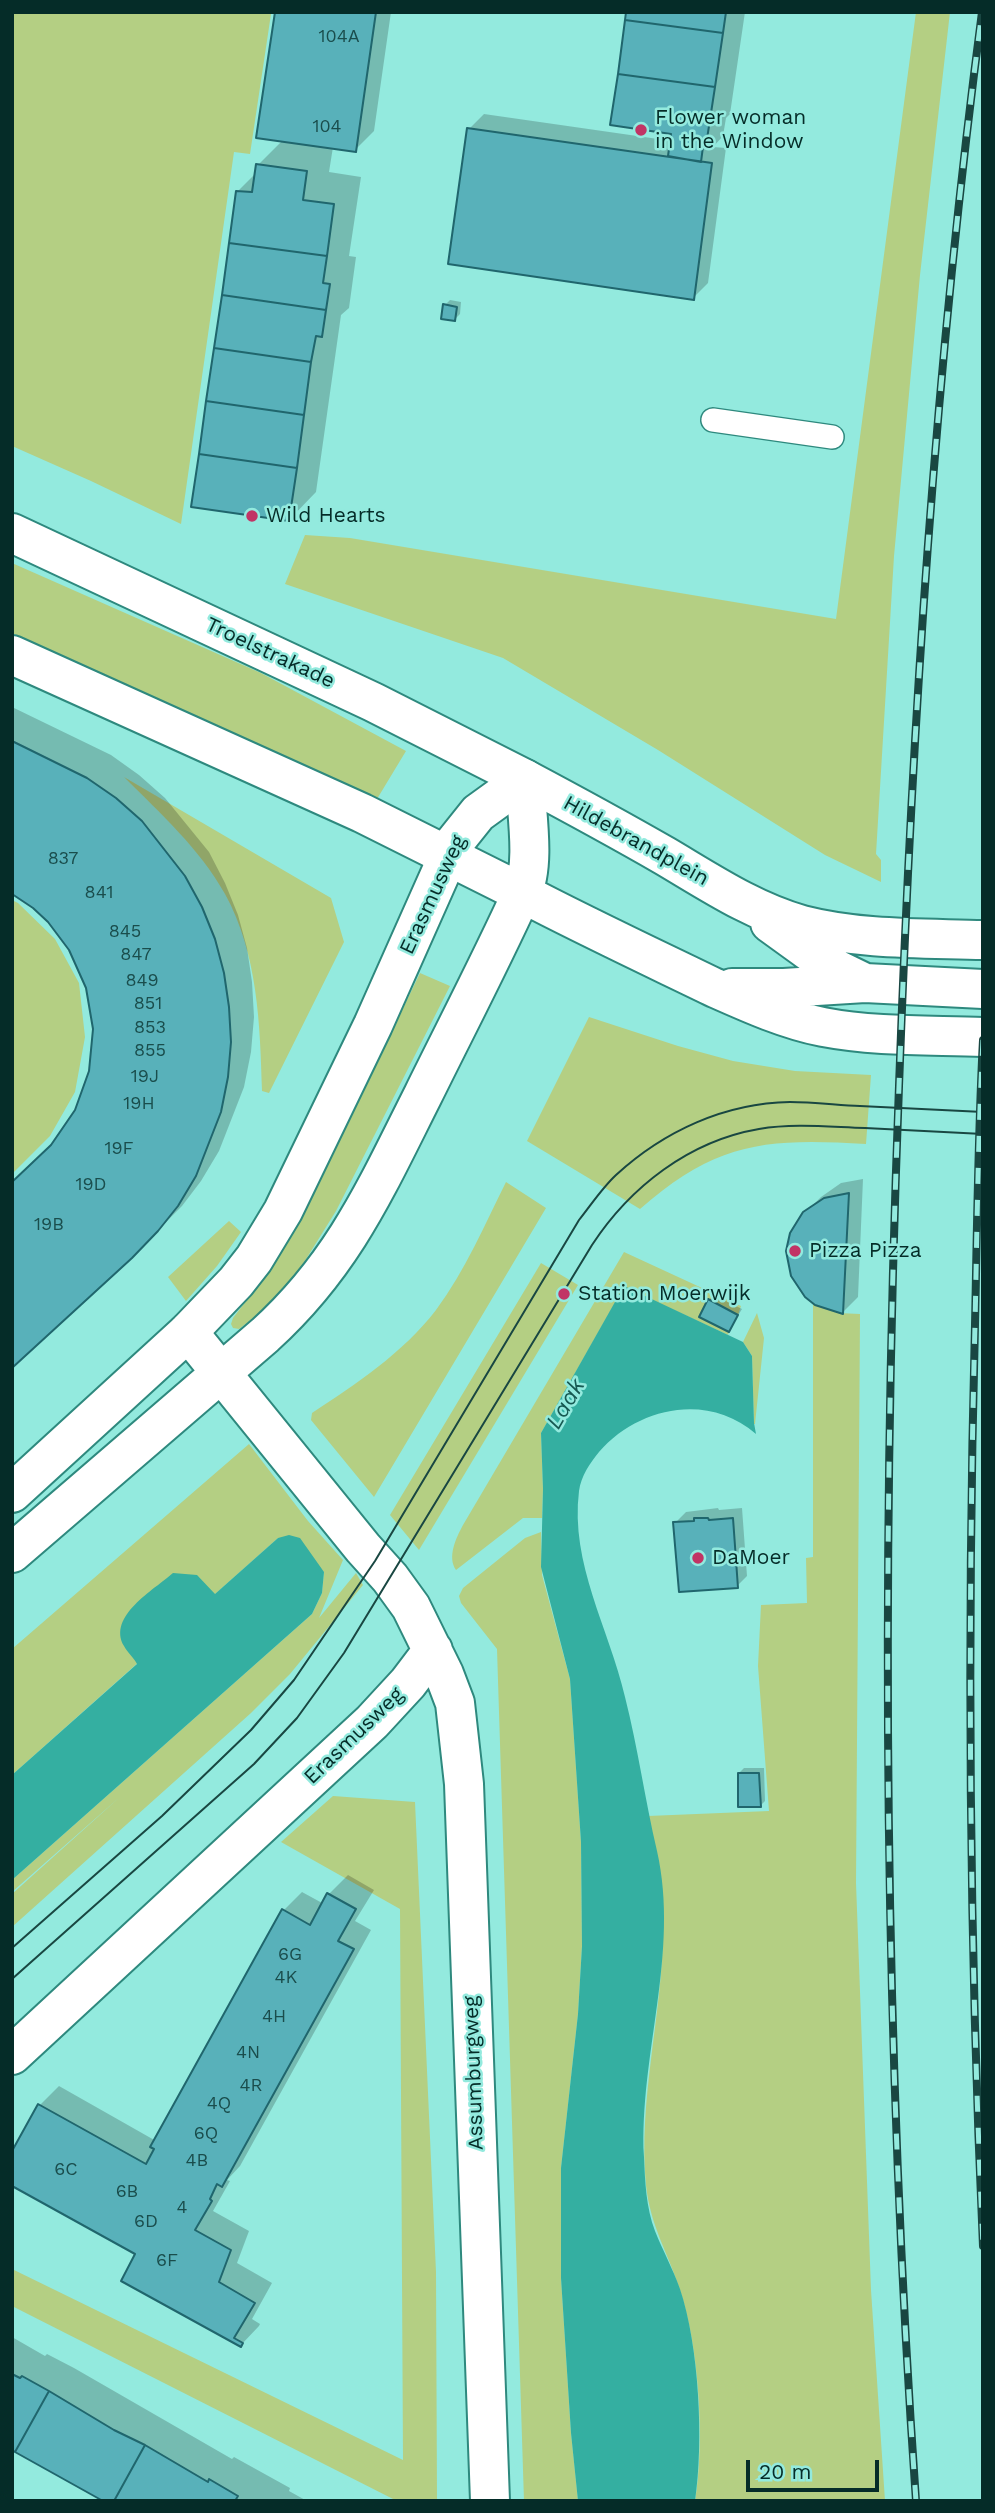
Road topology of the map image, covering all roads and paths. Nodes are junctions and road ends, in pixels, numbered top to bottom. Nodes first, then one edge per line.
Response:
1 (713, 420) dead end
2 (832, 437) dead end
3 (12, 533) edge
4 (12, 654) edge
5 (524, 779) junction
6 (448, 856) junction
7 (522, 893) junction
8 (748, 904) junction
9 (983, 940) edge
10 (866, 983) junction
11 (712, 986) junction
12 (983, 989) edge
13 (983, 1037) edge
14 (188, 1332) junction
15 (219, 1373) junction
16 (12, 1493) edge
17 (12, 1553) edge
18 (433, 1650) junction
19 (12, 2055) edge
20 (490, 2501) edge

1 - 2 lane
3 - 5 main road, Troelstrakade
4 - 6 main road
5 - 6 main road, Erasmusweg
5 - 7 main road
5 - 8 main road, Hildebrandplein
6 - 7 main road
6 - 14 main road, Erasmusweg
7 - 11 main road, Hildebrandplein
7 - 15 main road
8 - 9 main road, Hildebrandplein
8 - 10 main road, Hildebrandplein
10 - 11 main road, Hildebrandplein
10 - 12 main road, Hildebrandplein
11 - 13 main road, Hildebrandplein
14 - 15 main road
14 - 16 main road, Erasmusweg
15 - 17 main road
15 - 18 main road
18 - 19 main road, Erasmusweg
18 - 20 main road, Assumburgweg

